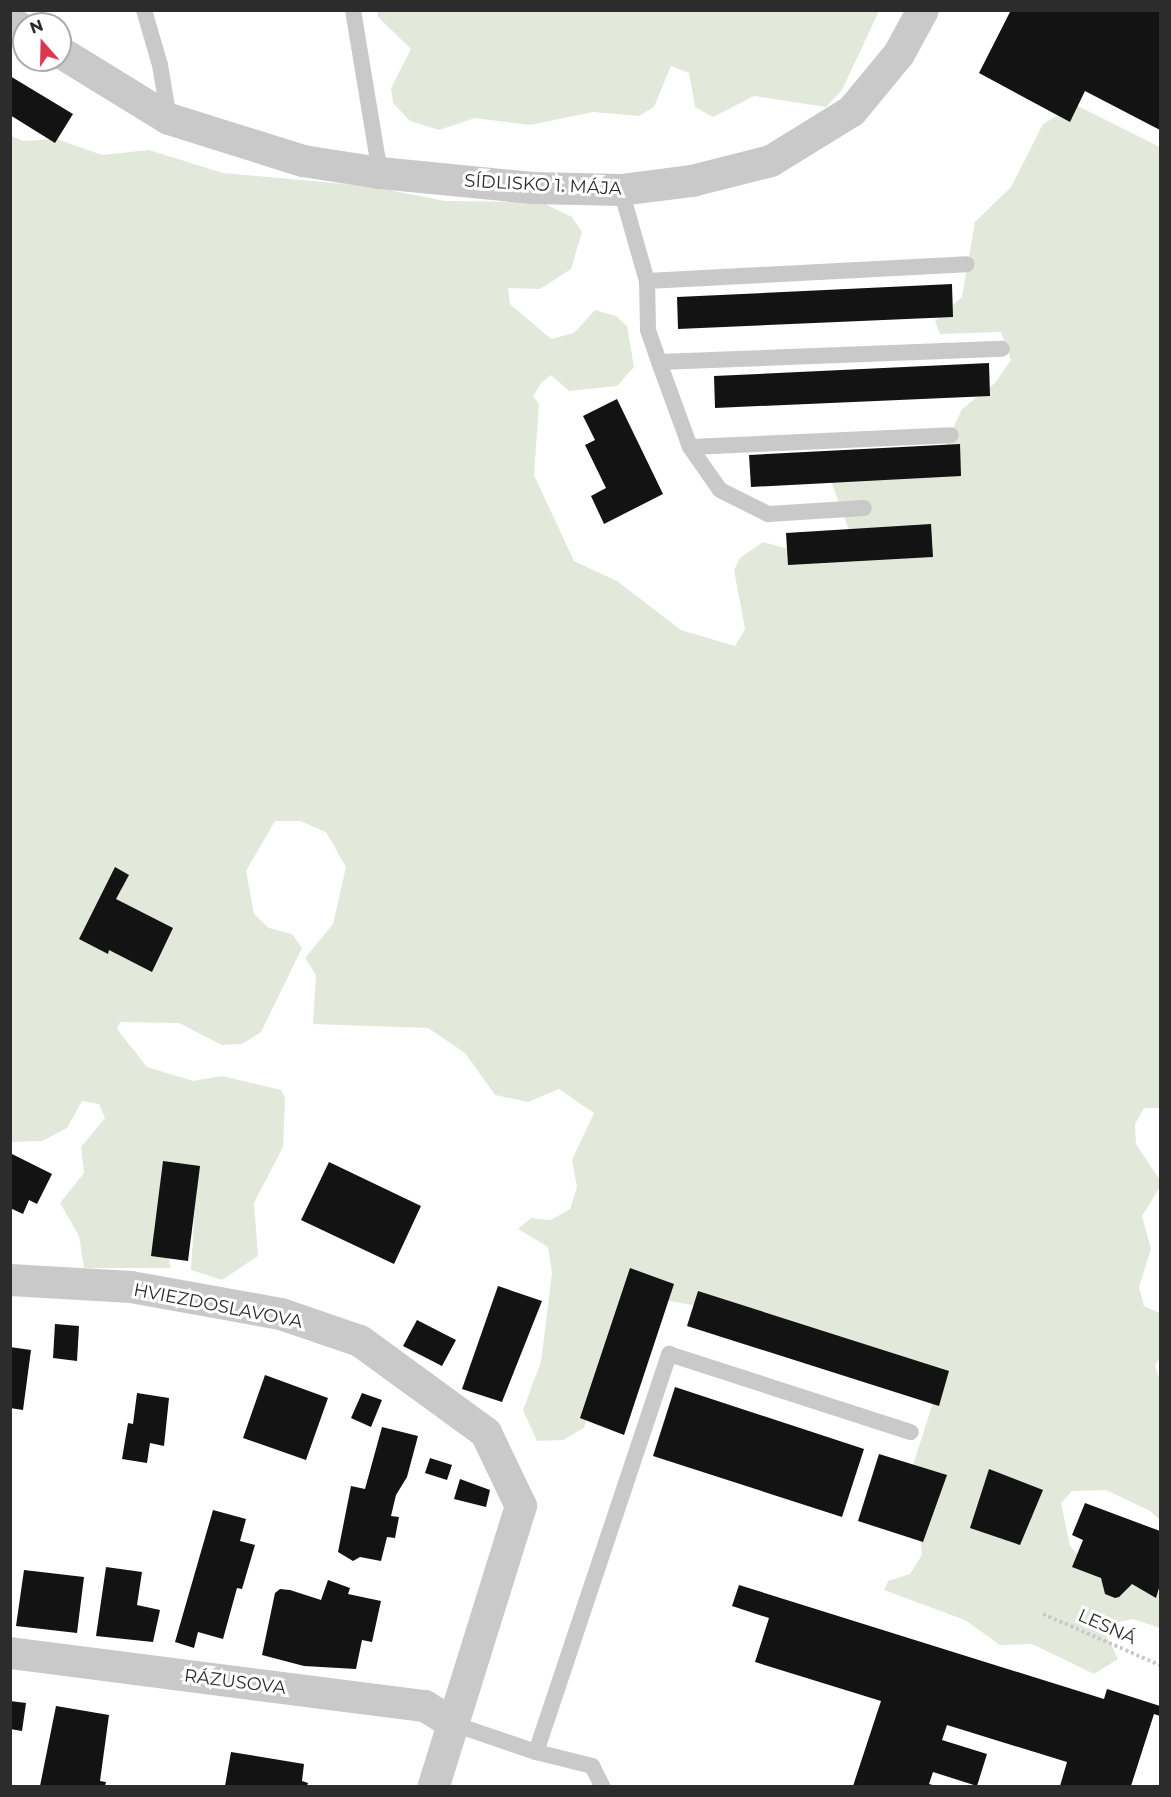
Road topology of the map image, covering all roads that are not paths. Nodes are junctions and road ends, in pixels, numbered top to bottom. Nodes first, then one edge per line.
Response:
1 (144, 10) edge
2 (353, 10) edge
3 (923, 10) edge
4 (72, 59) edge
5 (169, 119) junction
6 (380, 173) junction
7 (621, 190) junction
8 (967, 264) dead end
9 (647, 281) junction
10 (1002, 349) dead end
11 (658, 362) junction
12 (951, 435) dead end
13 (690, 447) junction
14 (864, 508) dead end
15 (10, 1280) edge
16 (911, 1432) dead end
17 (10, 1653) edge
18 (454, 1724) junction
19 (536, 1752) junction
20 (434, 1786) edge
21 (602, 1786) edge

1 - 5 lane
2 - 6 lane
3 - 7 street, SÍDLISKO 1. MÁJA
4 - 5 street, SÍDLISKO 1. MÁJA
5 - 6 street, SÍDLISKO 1. MÁJA
6 - 7 street, SÍDLISKO 1. MÁJA
7 - 9 lane
8 - 9 lane
9 - 11 lane
10 - 11 lane
11 - 13 lane
12 - 13 lane
13 - 14 lane
15 - 18 street, HVIEZDOSLAVOVA
16 - 19 lane
17 - 18 street, RÁZUSOVA
18 - 19 lane
18 - 20 street, HVIEZDOSLAVOVA
19 - 21 lane

